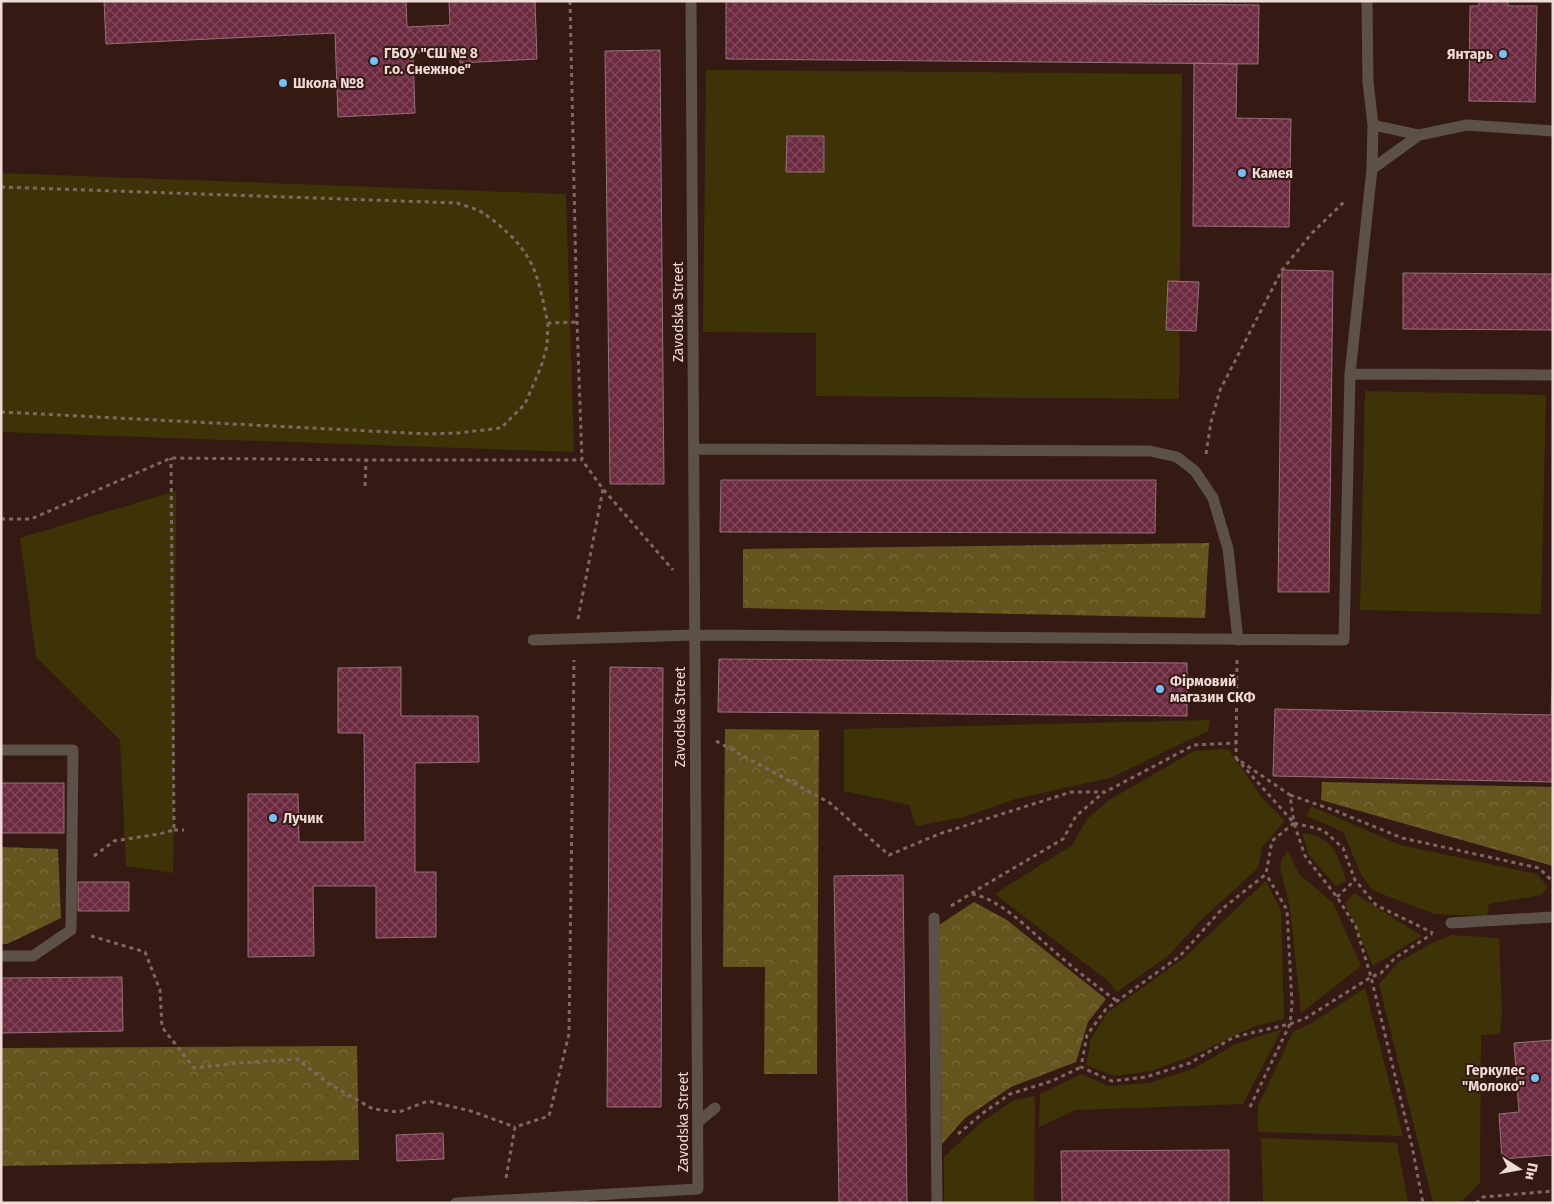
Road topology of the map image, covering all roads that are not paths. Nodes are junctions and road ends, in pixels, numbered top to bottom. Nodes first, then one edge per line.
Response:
1 (691, 1) edge
2 (1367, 1) edge
3 (1373, 125) junction
4 (1553, 131) edge
5 (1419, 135) junction
6 (1372, 172) junction
7 (1350, 374) junction
8 (1553, 375) edge
9 (694, 449) junction
10 (695, 635) junction
11 (533, 640) dead end
12 (1238, 640) junction
13 (1, 750) edge
14 (1553, 917) edge
15 (934, 918) road end
16 (1451, 923) road end
17 (1, 956) edge
18 (715, 1108) dead end
19 (698, 1122) junction
20 (456, 1203) edge
21 (937, 1203) edge

1 - 9 lane, Zavodska Street
2 - 3 lane
3 - 5 lane
3 - 6 lane
4 - 5 lane
5 - 6 lane
6 - 7 lane
7 - 8 lane
7 - 12 lane
9 - 10 lane, Zavodska Street
9 - 12 lane
10 - 11 lane
10 - 12 lane
10 - 19 lane, Zavodska Street
13 - 17 lane
14 - 16 lane
15 - 21 lane
18 - 19 lane
19 - 20 lane, Zavodska Street

